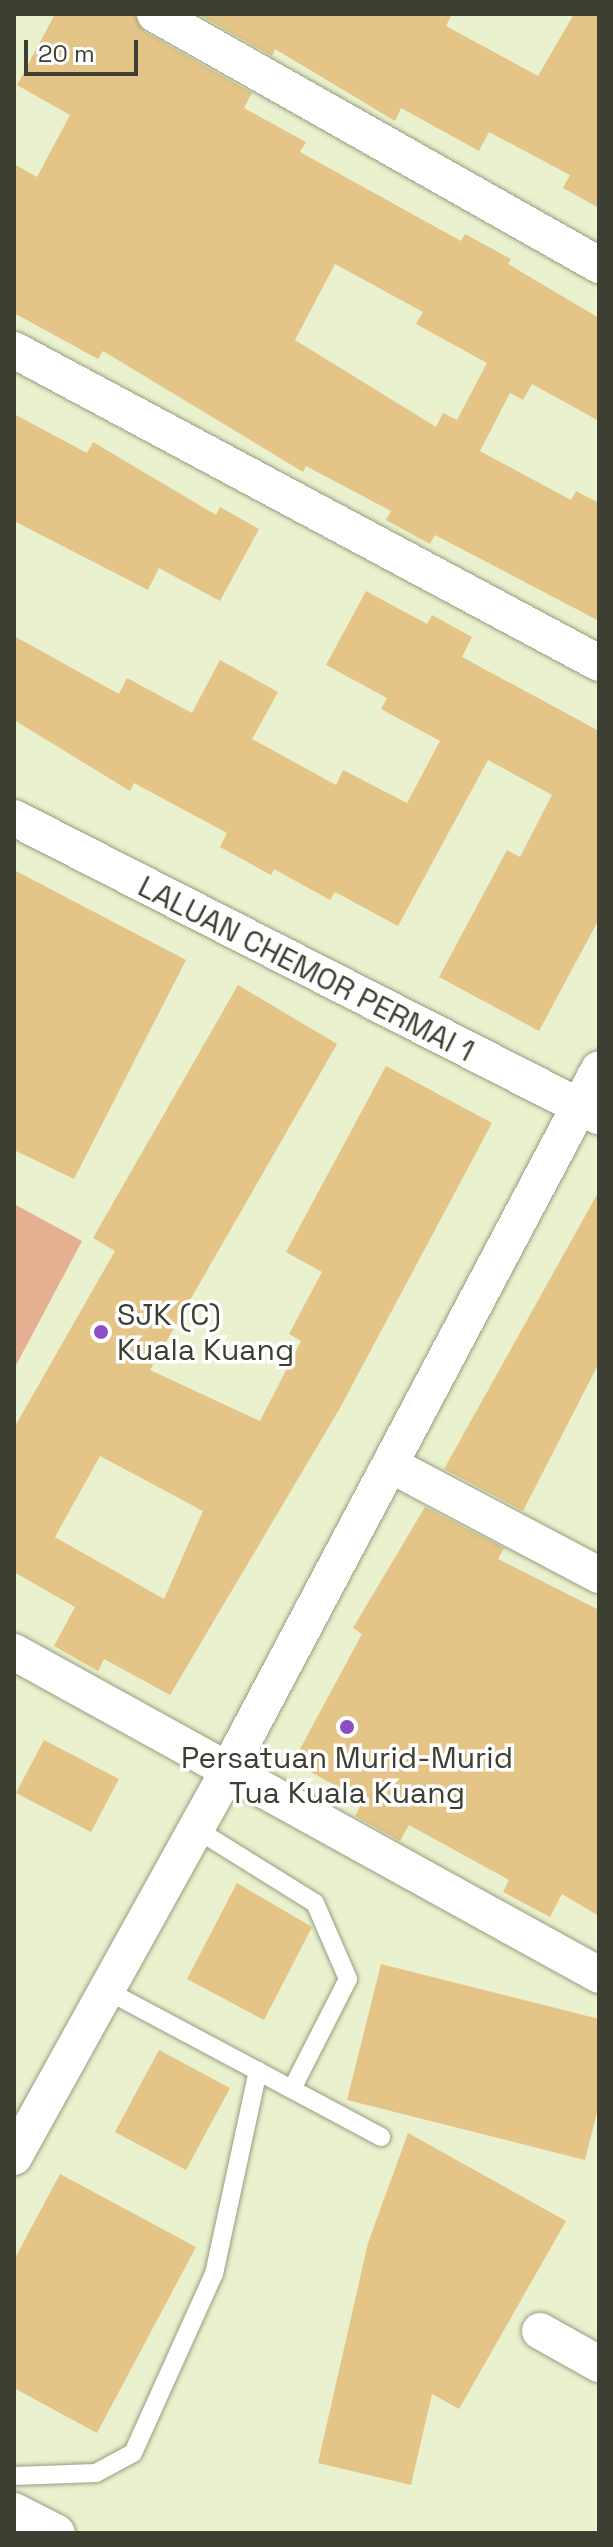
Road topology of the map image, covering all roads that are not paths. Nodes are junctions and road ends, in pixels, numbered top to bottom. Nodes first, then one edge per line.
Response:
1 (155, 14) edge
2 (599, 265) edge
3 (14, 350) edge
4 (599, 663) edge
5 (14, 818) edge
6 (599, 1069) edge
7 (589, 1112) edge
8 (391, 1465) junction
9 (599, 1575) edge
10 (14, 1652) edge
11 (227, 1772) junction
12 (196, 1829) junction
13 (599, 1975) edge
14 (106, 1990) junction
15 (258, 2071) junction
16 (292, 2089) junction
17 (381, 2137) dead end
18 (14, 2157) edge
19 (540, 2331) dead end
20 (599, 2364) edge
21 (14, 2476) edge
22 (14, 2511) edge
23 (57, 2533) edge

1 - 2 street
3 - 4 street
5 - 7 street, LALUAN CHEMOR PERMAI 1
6 - 7 street
7 - 8 street
8 - 9 street
8 - 11 street
10 - 11 street
11 - 12 street
11 - 13 street
12 - 14 street
12 - 16 lane
14 - 15 lane
14 - 18 street
15 - 16 lane
15 - 21 lane
16 - 17 lane
19 - 20 street
22 - 23 street

